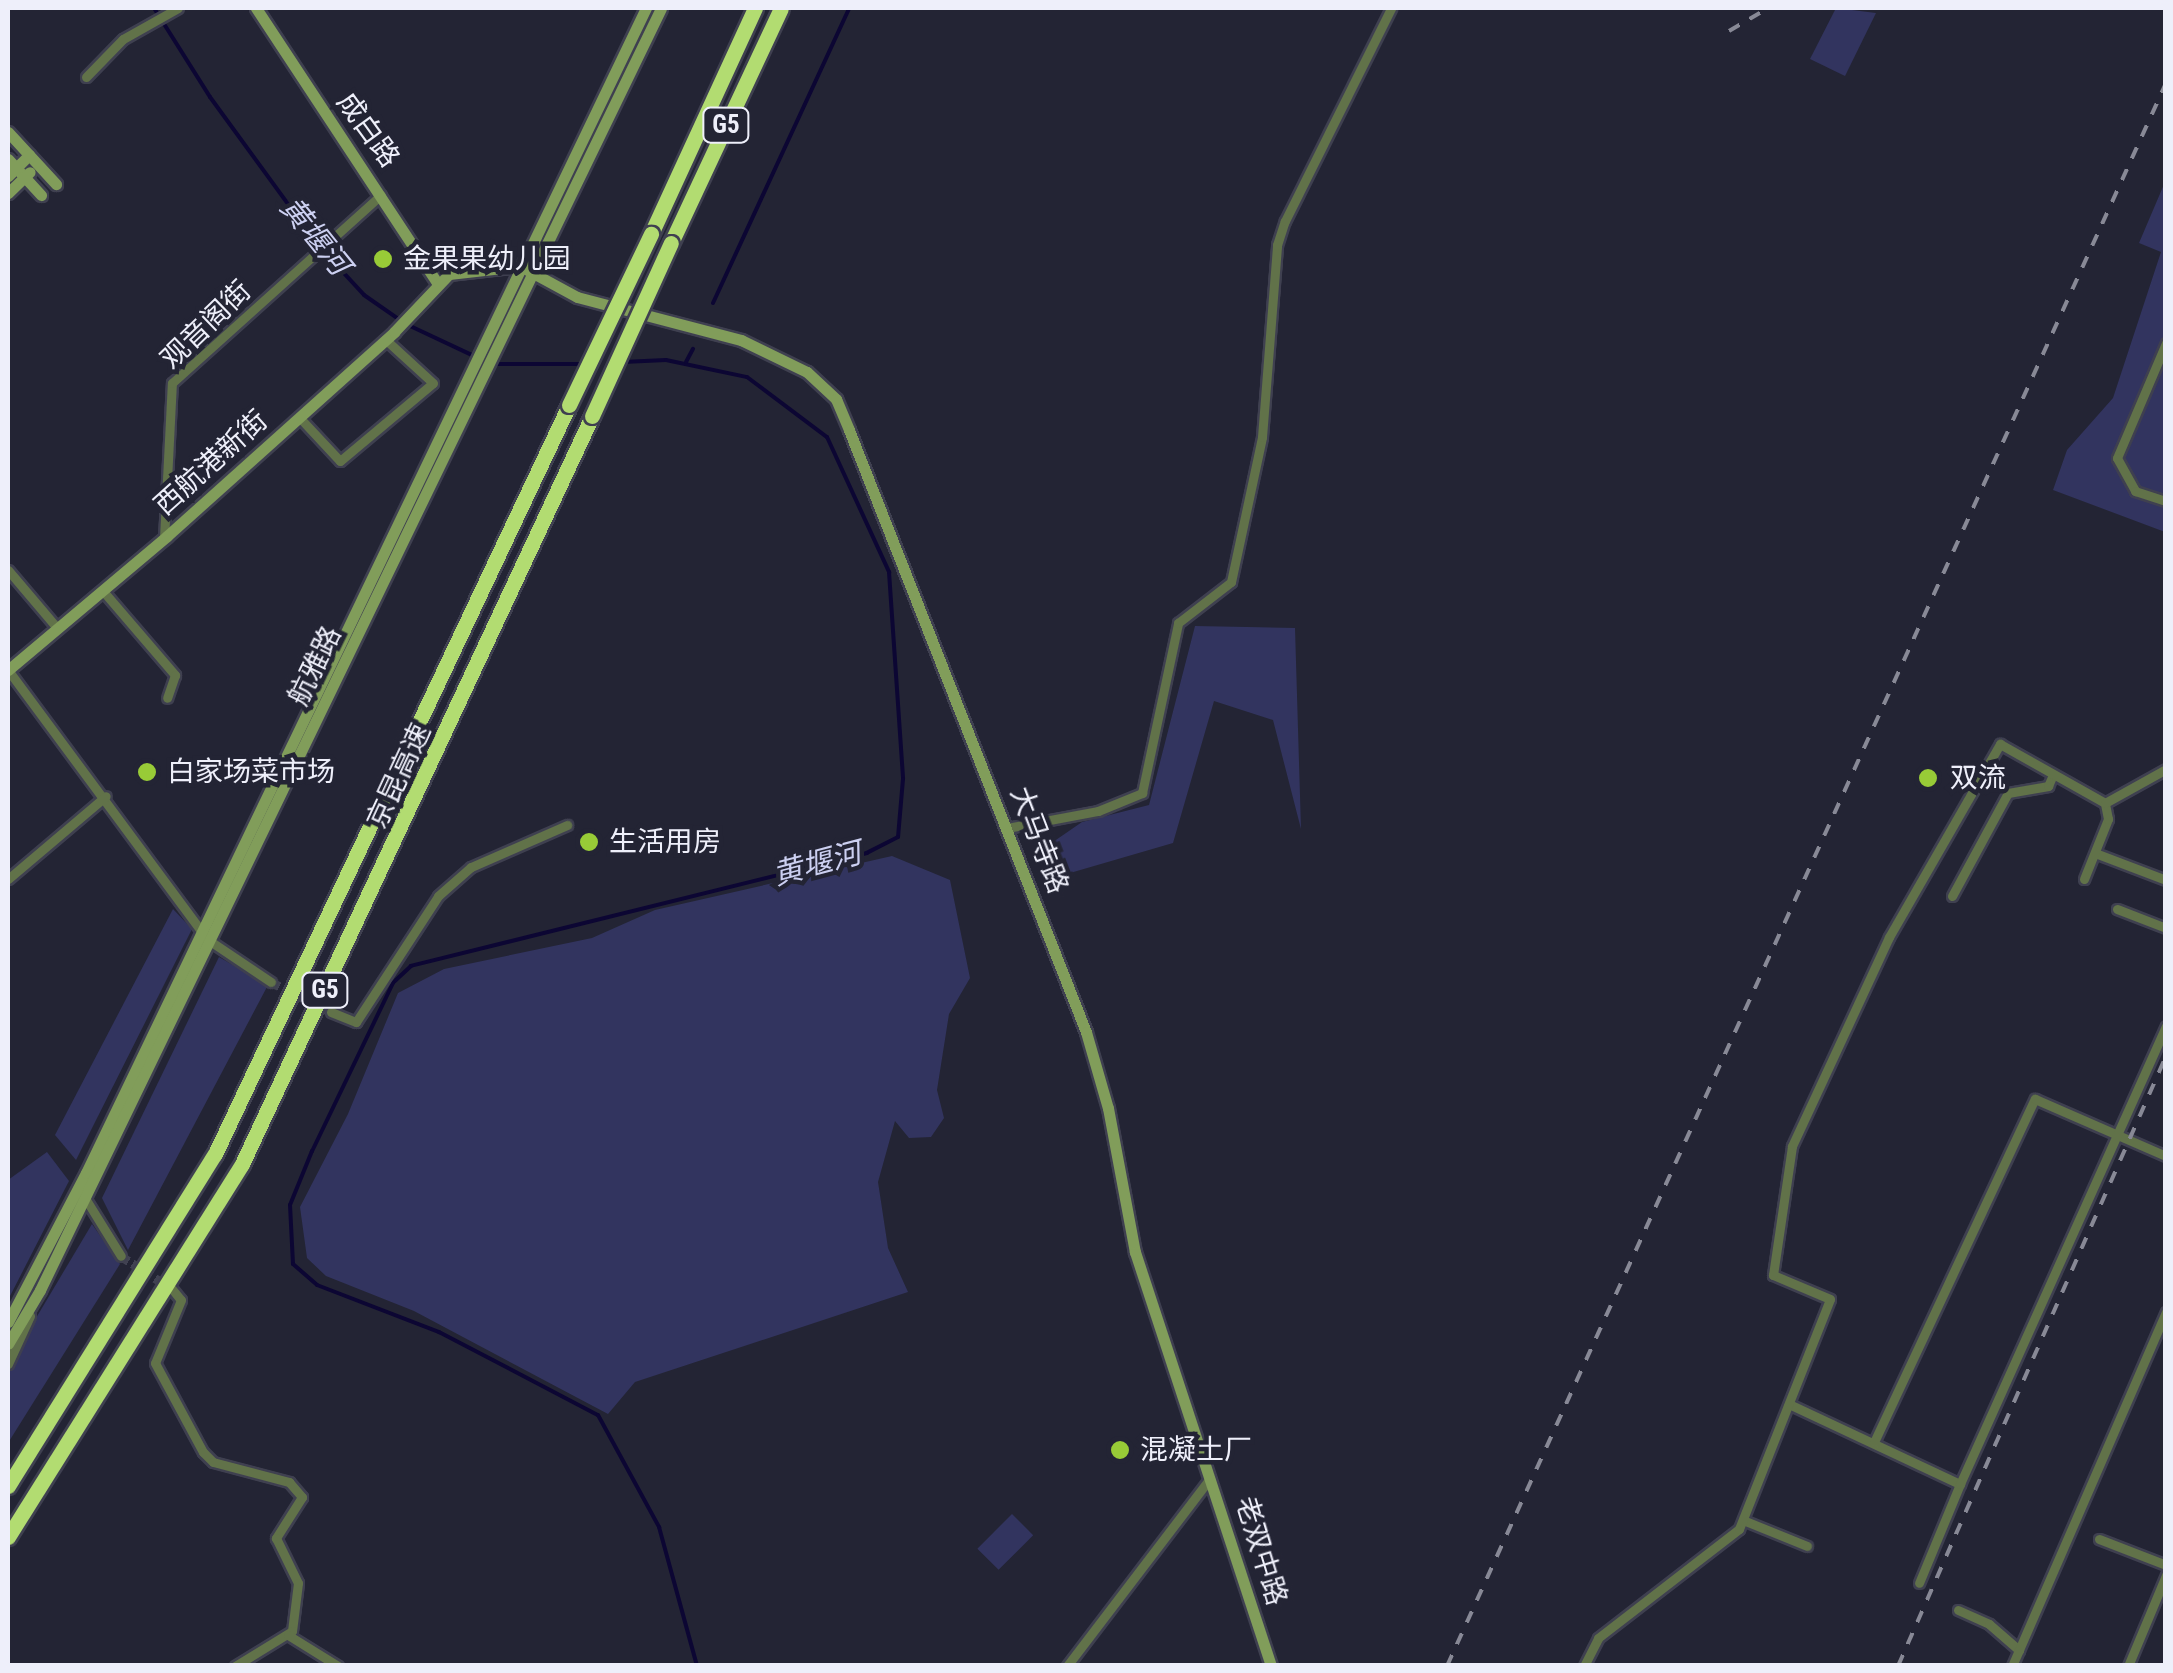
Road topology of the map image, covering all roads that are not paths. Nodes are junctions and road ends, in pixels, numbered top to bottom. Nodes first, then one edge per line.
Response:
1 (256, 8) edge
2 (646, 8) edge
3 (662, 8) edge
4 (755, 8) edge
5 (781, 8) edge
6 (1391, 8) edge
7 (175, 10) edge
8 (86, 77) dead end
9 (8, 132) edge
10 (34, 160) junction
11 (14, 170) edge
12 (56, 184) dead end
13 (8, 193) edge
14 (382, 194) junction
15 (41, 195) dead end
16 (520, 266) junction
17 (536, 273) junction
18 (437, 282) junction
19 (390, 335) junction
20 (2166, 343) edge
21 (299, 417) junction
22 (2166, 501) edge
23 (164, 538) junction
24 (8, 570) edge
25 (103, 591) junction
26 (58, 629) junction
27 (8, 670) edge
28 (167, 698) dead end
29 (2166, 768) edge
30 (2053, 774) junction
31 (106, 796) junction
32 (2105, 804) junction
33 (567, 825) dead end
34 (1008, 828) junction
35 (2094, 854) junction
36 (8, 879) edge
37 (2084, 879) dead end
38 (2166, 880) edge
39 (1952, 896) dead end
40 (2117, 908) dead end
41 (2166, 928) edge
42 (204, 935) junction
43 (271, 982) tunnel mouth
44 (331, 1012) tunnel mouth
45 (2166, 1026) edge
46 (2116, 1137) junction
47 (2166, 1156) edge
48 (86, 1195) junction
49 (121, 1256) tunnel mouth
50 (172, 1289) dead end
51 (2166, 1312) edge
52 (8, 1322) edge
53 (8, 1344) edge
54 (8, 1364) edge
55 (1789, 1404) junction
56 (1874, 1442) junction
57 (1212, 1476) junction
58 (1960, 1484) junction
59 (8, 1486) edge
60 (1743, 1520) junction
61 (8, 1537) edge
62 (2100, 1539) dead end
63 (1807, 1546) dead end
64 (2166, 1565) edge
65 (2166, 1575) edge
66 (1919, 1583) dead end
67 (1958, 1610) dead end
68 (288, 1635) junction
69 (2019, 1650) junction
70 (2013, 1665) edge
71 (235, 1666) edge
72 (338, 1666) edge
73 (1068, 1666) edge
74 (1273, 1666) edge
75 (1584, 1666) edge
76 (2128, 1666) edge

1 - 14 street, 成白路
2 - 16 street, 航雅路
3 - 17 street, 航雅路
4 - 59 highway, 京昆高速 / G5, bridge
5 - 61 highway, 京昆高速 / G5, bridge
6 - 34 street
7 - 8 street
9 - 10 street
10 - 11 street
10 - 12 street
11 - 13 street
11 - 15 street
14 - 18 street, 成白路
14 - 23 street, 观音阁街
16 - 17 street, 大马寺路
16 - 18 street
16 - 42 street, 航雅路
17 - 34 street, 大马寺路
17 - 42 street, 航雅路
18 - 19 street, 西航港新街
19 - 21 street, 西航港新街
19 - 21 street
20 - 22 street
21 - 23 street, 西航港新街
23 - 25 street, 西航港新街
24 - 26 street
25 - 26 street, 西航港新街
25 - 28 street
26 - 27 street, 西航港新街
27 - 31 street
29 - 32 street
30 - 32 street
30 - 39 street
30 - 55 street
31 - 36 street
31 - 42 street
32 - 35 street
33 - 44 street
34 - 57 street, 大马寺路
35 - 37 street
35 - 38 street
40 - 41 street
42 - 43 street
42 - 48 street, 航雅路
42 - 52 street, 航雅路
45 - 46 street
46 - 47 street
46 - 56 street
46 - 58 street
48 - 49 street
48 - 53 street, 航雅路
48 - 54 street
50 - 68 street
51 - 69 street
55 - 56 street
55 - 60 street
56 - 58 street
57 - 73 street
57 - 74 street, 老双中路
58 - 66 street
60 - 63 street
60 - 75 street
62 - 64 street
65 - 76 street
67 - 69 street
68 - 71 street
68 - 72 street
69 - 70 street

